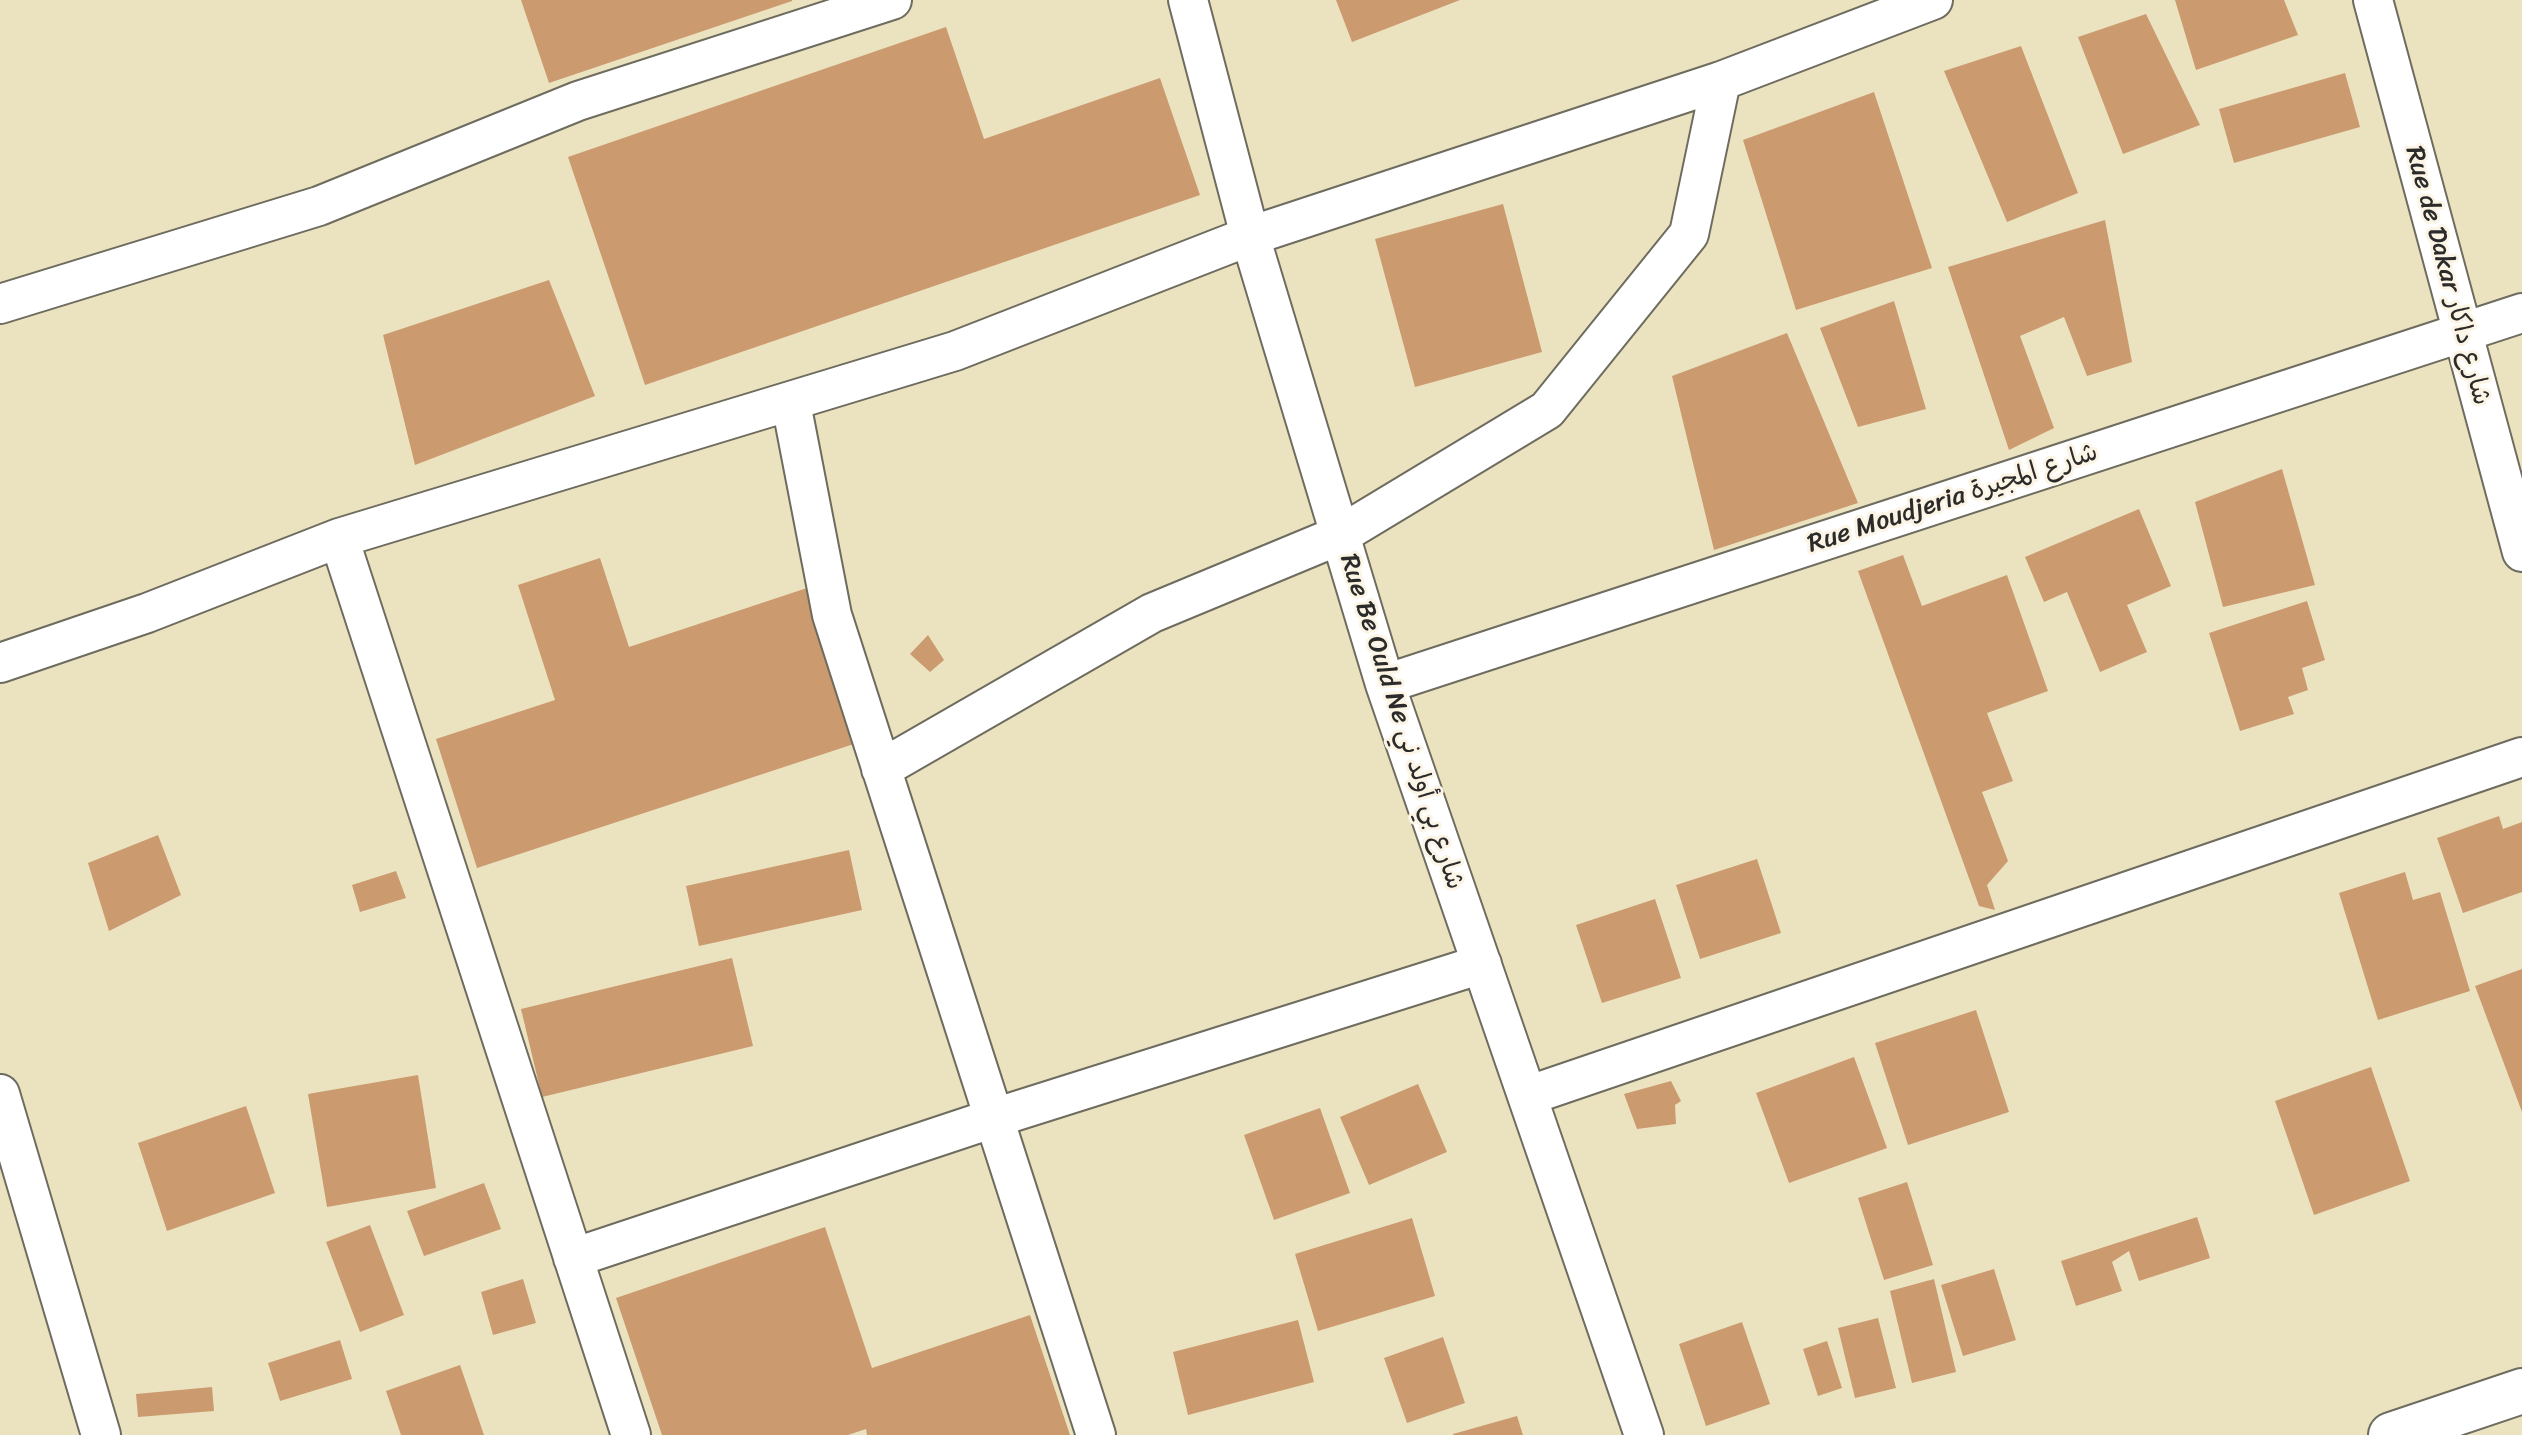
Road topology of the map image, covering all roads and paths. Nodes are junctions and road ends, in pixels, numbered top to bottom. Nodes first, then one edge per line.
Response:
1 (892, 0) edge
2 (1188, 0) edge
3 (1933, 0) edge
4 (2373, 0) edge
5 (1886, 8) edge
6 (1721, 81) junction
7 (1250, 236) junction
8 (0, 304) edge
9 (2522, 313) edge
10 (2461, 334) junction
11 (791, 403) junction
12 (1340, 535) junction
13 (339, 538) junction
14 (2522, 552) edge
15 (0, 663) edge
16 (1385, 684) junction
17 (2522, 757) edge
18 (881, 769) junction
19 (1482, 964) junction
20 (0, 1094) edge
21 (1527, 1096) junction
22 (994, 1118) junction
23 (10, 1165) edge
24 (573, 1258) junction
25 (2522, 1391) edge
26 (101, 1435) edge
27 (631, 1435) edge
28 (1096, 1435) edge
29 (1644, 1435) edge
30 (2391, 1435) edge

1 - 8 street
2 - 7 street, Rue Be Ould Ne شارع بي أولد ني
3 - 5 street
4 - 10 street, Rue de Dakar شارع داكار
5 - 6 street
6 - 7 street
6 - 12 street
7 - 11 street
7 - 12 street, Rue Be Ould Ne شارع بي أولد ني
9 - 10 street, Rue Moudjeria شارع المجيرة
10 - 14 street, Rue de Dakar شارع داكار
10 - 16 street, Rue Moudjeria شارع المجيرة
11 - 13 street
11 - 18 street
12 - 16 street, Rue Be Ould Ne شارع بي أولد ني
12 - 18 street
13 - 15 street
13 - 24 street
16 - 19 street, Rue Be Ould Ne شارع بي أولد ني
17 - 21 street
18 - 22 street
19 - 21 street, Rue Be Ould Ne شارع بي أولد ني
19 - 22 street
20 - 23 street
21 - 29 street, Rue Be Ould Ne شارع بي أولد ني
22 - 24 street
22 - 28 street
23 - 26 street
24 - 27 street
25 - 30 main road

